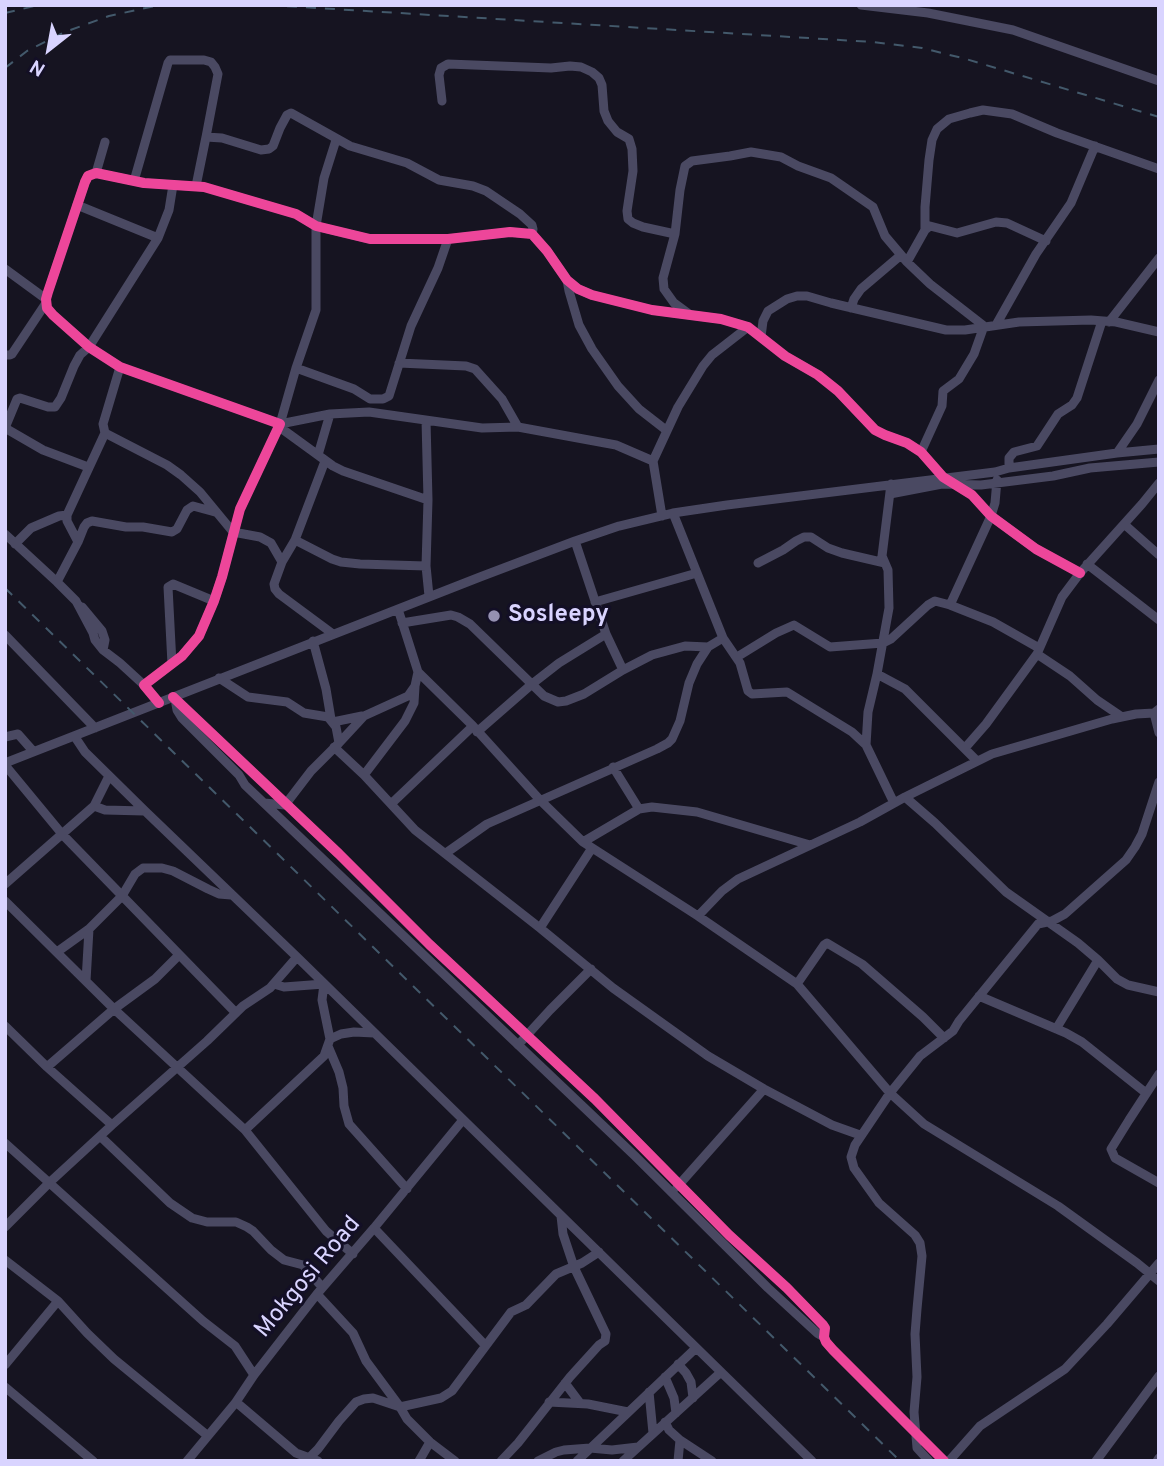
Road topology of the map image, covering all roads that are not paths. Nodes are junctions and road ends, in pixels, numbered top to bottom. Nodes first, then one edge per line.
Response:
1 (861, 5) edge
2 (1159, 81) edge
3 (442, 101) dead end
4 (206, 137) junction
5 (336, 140) junction
6 (105, 142) dead end
7 (1095, 146) junction
8 (1159, 169) edge
9 (96, 173) junction
10 (134, 181) junction
11 (173, 185) junction
12 (196, 186) junction
13 (77, 205) junction
14 (316, 226) junction
15 (925, 230) junction
16 (532, 234) junction
17 (674, 234) junction
18 (158, 238) junction
19 (448, 239) junction
20 (1045, 241) junction
21 (1159, 258) edge
22 (904, 259) junction
23 (5, 269) edge
24 (567, 280) junction
25 (46, 301) junction
26 (851, 308) junction
27 (689, 314) junction
28 (1106, 321) junction
29 (996, 325) junction
30 (984, 326) junction
31 (748, 327) junction
32 (1159, 332) edge
33 (761, 337) junction
34 (89, 347) junction
35 (5, 355) edge
36 (399, 363) junction
37 (120, 367) junction
38 (296, 368) junction
39 (1159, 380) edge
40 (389, 396) junction
41 (370, 399) junction
42 (369, 412) junction
43 (330, 415) junction
44 (393, 415) junction
45 (426, 420) junction
46 (279, 425) junction
47 (518, 427) junction
48 (5, 428) edge
49 (666, 430) junction
50 (105, 433) junction
51 (1159, 449) edge
52 (921, 452) junction
53 (1117, 453) junction
54 (322, 458) junction
55 (653, 461) junction
56 (1159, 462) edge
57 (88, 467) junction
58 (1009, 467) junction
59 (995, 471) junction
60 (943, 477) junction
61 (997, 483) junction
62 (1159, 483) edge
63 (956, 484) junction
64 (891, 489) junction
65 (428, 500) junction
66 (217, 513) junction
67 (673, 513) junction
68 (67, 515) junction
69 (662, 516) junction
70 (992, 516) junction
71 (1124, 524) junction
72 (233, 532) junction
73 (5, 534) edge
74 (295, 540) junction
75 (575, 541) junction
76 (78, 542) junction
77 (15, 544) junction
78 (1159, 555) edge
79 (282, 562) junction
80 (758, 563) dead end
81 (885, 563) junction
82 (1087, 565) junction
83 (426, 566) junction
84 (697, 573) junction
85 (1080, 573) junction
86 (57, 582) junction
87 (429, 596) junction
88 (215, 601) junction
89 (595, 602) junction
90 (950, 605) junction
91 (398, 609) junction
92 (1159, 620) edge
93 (402, 623) junction
94 (333, 634) junction
95 (606, 634) junction
96 (5, 635) edge
97 (723, 638) junction
98 (313, 641) junction
99 (883, 643) junction
100 (708, 647) junction
101 (1038, 651) junction
102 (737, 657) junction
103 (172, 664) junction
104 (623, 670) junction
105 (418, 673) junction
106 (877, 674) junction
107 (219, 678) junction
108 (532, 684) junction
109 (144, 685) junction
110 (415, 687) junction
111 (174, 698) junction
112 (159, 703) junction
113 (1156, 711) edge
114 (364, 716) junction
115 (1122, 717) junction
116 (332, 720) junction
117 (96, 728) junction
118 (475, 729) junction
119 (1159, 733) edge
120 (5, 737) edge
121 (75, 737) junction
122 (337, 745) junction
123 (866, 745) junction
124 (965, 748) junction
125 (33, 751) junction
126 (977, 761) junction
127 (5, 764) edge
128 (613, 767) junction
129 (364, 775) junction
130 (109, 776) junction
131 (1159, 782) edge
132 (905, 797) junction
133 (540, 800) junction
134 (264, 803) junction
135 (894, 803) junction
136 (391, 804) junction
137 (285, 805) junction
138 (94, 806) junction
139 (639, 808) junction
140 (145, 811) junction
141 (62, 834) junction
142 (583, 842) junction
143 (810, 845) junction
144 (592, 848) junction
145 (446, 853) junction
146 (5, 884) edge
147 (231, 895) junction
148 (122, 896) junction
149 (5, 901) edge
150 (698, 916) junction
151 (1046, 922) junction
152 (540, 928) junction
153 (89, 929) junction
154 (57, 952) junction
155 (179, 955) junction
156 (297, 957) junction
157 (1098, 960) junction
158 (591, 970) junction
159 (86, 981) junction
160 (274, 984) junction
161 (324, 984) junction
162 (797, 984) junction
163 (1159, 992) edge
164 (979, 996) junction
165 (114, 1009) junction
166 (236, 1013) junction
167 (5, 1026) edge
168 (1056, 1028) junction
169 (374, 1033) junction
170 (527, 1035) junction
171 (944, 1038) junction
172 (329, 1042) junction
173 (518, 1045) junction
174 (47, 1067) junction
175 (177, 1068) junction
176 (1159, 1074) edge
177 (764, 1089) junction
178 (890, 1093) junction
179 (1146, 1093) junction
180 (462, 1121) junction
181 (112, 1125) junction
182 (245, 1130) junction
183 (860, 1135) junction
184 (100, 1136) junction
185 (5, 1143) edge
186 (50, 1183) junction
187 (1159, 1183) edge
188 (680, 1185) junction
189 (407, 1189) junction
190 (670, 1191) junction
191 (561, 1216) junction
192 (5, 1227) edge
193 (374, 1228) junction
194 (599, 1252) junction
195 (353, 1254) junction
196 (5, 1260) edge
197 (1159, 1263) edge
198 (574, 1267) junction
199 (1150, 1274) junction
200 (1159, 1281) edge
201 (319, 1291) junction
202 (58, 1301) junction
203 (824, 1337) junction
204 (485, 1345) junction
205 (696, 1348) junction
206 (678, 1364) junction
207 (5, 1365) edge
208 (721, 1372) junction
209 (254, 1374) junction
210 (1159, 1376) edge
211 (665, 1377) junction
212 (565, 1383) junction
213 (5, 1387) edge
214 (649, 1392) junction
215 (693, 1398) junction
216 (236, 1402) junction
217 (549, 1402) junction
218 (580, 1403) junction
219 (400, 1407) junction
220 (628, 1412) junction
221 (676, 1413) junction
222 (665, 1423) junction
223 (653, 1433) junction
224 (915, 1433) junction
225 (208, 1436) junction
226 (680, 1440) junction
227 (430, 1442) junction
228 (638, 1447) junction
229 (590, 1448) junction
230 (311, 1460) edge
231 (1098, 1460) edge
232 (93, 1461) edge
233 (187, 1461) edge
234 (419, 1461) edge
235 (455, 1461) edge
236 (501, 1461) edge
237 (538, 1461) edge
238 (577, 1461) edge
239 (623, 1461) edge
240 (678, 1461) edge
241 (712, 1461) edge
242 (812, 1461) edge
243 (929, 1461) edge
244 (946, 1461) edge

1 - 2 street
3 - 17 street
4 - 5 street
4 - 10 street
4 - 12 street
5 - 14 street
5 - 16 street
6 - 9 street
7 - 8 street
7 - 15 street
7 - 20 street
9 - 10 street
9 - 13 street
10 - 11 street
11 - 12 street
11 - 18 street
12 - 14 street
13 - 18 street
13 - 25 street
14 - 19 street
14 - 38 street
15 - 20 street
15 - 22 street
16 - 19 street
16 - 24 street
17 - 22 street
17 - 27 street
18 - 34 street
19 - 36 street
20 - 29 street
21 - 28 street
22 - 26 street
22 - 30 street
23 - 25 street
24 - 27 street
24 - 49 street
25 - 34 street
25 - 35 street
26 - 30 street
26 - 33 street
27 - 31 street
28 - 29 street
28 - 32 street
28 - 58 street
29 - 30 street
30 - 52 street
31 - 33 street
31 - 49 street
33 - 52 street
34 - 37 street
34 - 48 street
36 - 40 street
36 - 47 street
37 - 46 street
37 - 50 street
38 - 41 street
38 - 46 street
39 - 53 street
40 - 41 street
40 - 44 street
41 - 42 street
42 - 43 street
42 - 44 street
43 - 46 street
43 - 54 street
44 - 45 street
45 - 47 street
45 - 65 street
46 - 54 street
46 - 72 street
47 - 55 street
48 - 57 street
49 - 55 street
50 - 57 street
50 - 66 street
51 - 53 street
52 - 60 street
53 - 58 street
54 - 65 street
54 - 74 street
55 - 69 street
56 - 61 street
57 - 68 street
58 - 59 street
59 - 60 street
59 - 61 street
60 - 63 street
60 - 64 street
61 - 63 street
61 - 70 street
62 - 71 street
63 - 64 street
63 - 70 street
64 - 67 street
64 - 81 street
65 - 83 street
66 - 72 street
66 - 76 street
67 - 69 street
67 - 84 street
68 - 76 street
68 - 77 street
69 - 75 street
70 - 85 street
70 - 90 street
71 - 78 street
71 - 82 street
72 - 79 street
72 - 88 street
73 - 77 street
74 - 79 street
74 - 83 street
75 - 87 street
75 - 89 street
76 - 86 street
77 - 86 street
79 - 94 street
80 - 81 street
81 - 99 street
82 - 85 street
82 - 92 street
83 - 87 street
84 - 89 street
84 - 97 street
85 - 101 street
86 - 109 street
87 - 91 street
88 - 103 street
88 - 103 street
89 - 95 street
90 - 99 street
90 - 101 street
91 - 93 street
91 - 94 street
93 - 105 street
93 - 108 street
94 - 98 street
95 - 104 street
95 - 108 street
96 - 117 street
97 - 100 street
97 - 102 street
98 - 107 street
98 - 116 street
99 - 102 street
99 - 106 street
100 - 104 street
100 - 128 street
101 - 115 street
101 - 124 street
102 - 123 street
103 - 109 street
104 - 108 street
105 - 110 street
105 - 118 street
106 - 123 street
106 - 124 street
107 - 111 street
107 - 116 street
108 - 118 street
109 - 112 street
110 - 114 street
110 - 129 street
111 - 112 street
111 - 134 street
111 - 137 street
112 - 117 street
113 - 115 street
113 - 119 street
114 - 116 street
114 - 122 street
115 - 126 street
116 - 122 street
117 - 121 street
118 - 133 street
118 - 136 street
120 - 125 street
121 - 125 street
121 - 130 street
122 - 129 street
122 - 137 street
123 - 135 street
124 - 126 street
125 - 127 street
126 - 132 street
127 - 141 street
128 - 133 street
128 - 139 street
129 - 136 street
130 - 138 street
130 - 140 street
131 - 151 street
132 - 135 street
132 - 151 street
133 - 142 street
133 - 145 street
134 - 137 street
134 - 173 street
135 - 143 street
136 - 145 street
137 - 170 street
138 - 140 street
138 - 141 street
139 - 142 street
139 - 143 street
140 - 147 street
141 - 146 street
141 - 148 street
142 - 144 street
143 - 150 street
144 - 150 street
144 - 152 street
145 - 152 street
147 - 148 street
147 - 156 street
148 - 153 street
148 - 155 street
149 - 154 street
150 - 162 street
151 - 157 street
151 - 164 street
152 - 158 street
153 - 154 street
153 - 159 street
154 - 159 street
155 - 165 street
155 - 166 street
156 - 160 street
156 - 161 street
157 - 163 street
157 - 168 street
158 - 170 street
158 - 177 street
159 - 165 street
160 - 161 street
160 - 166 street
161 - 169 street
161 - 172 street
162 - 171 street
162 - 178 street
164 - 168 street
164 - 171 street
165 - 174 street
165 - 175 street
166 - 175 street
167 - 174 street
168 - 179 street
169 - 172 street
169 - 180 street
170 - 173 street
170 - 188 street
171 - 178 street
172 - 182 street
172 - 189 street
173 - 190 street
174 - 181 street
175 - 181 street
175 - 182 street
176 - 179 street
177 - 183 street
177 - 188 street
178 - 183 street
178 - 199 street
179 - 187 street
180 - 189 street, Mokgosi Road
180 - 191 street
181 - 184 street
182 - 195 street
183 - 224 street
184 - 186 street
184 - 201 street
185 - 186 street
186 - 192 street
186 - 209 street
188 - 190 street
188 - 203 street
189 - 193 street, Mokgosi Road
190 - 203 street
191 - 194 street
191 - 198 street
193 - 195 street, Mokgosi Road
193 - 204 street
194 - 198 street
194 - 205 street
195 - 201 street, Mokgosi Road
196 - 202 street
197 - 199 street
198 - 204 street
198 - 212 street
199 - 200 street
199 - 244 street
201 - 209 street, Mokgosi Road
201 - 219 street
202 - 207 street
202 - 225 street
203 - 224 street
204 - 219 street
205 - 206 street
205 - 208 street
206 - 211 street
206 - 215 street
208 - 215 street
208 - 242 street
209 - 216 street, Mokgosi Road
210 - 231 street
211 - 214 street
211 - 221 street
212 - 217 street
212 - 218 street
213 - 232 street
214 - 220 street
214 - 223 street
215 - 221 street
216 - 225 street, Mokgosi Road
216 - 230 street
217 - 218 street
217 - 236 street
218 - 220 street
219 - 227 street
219 - 230 street
220 - 229 street
221 - 222 street
222 - 223 street
222 - 226 street
223 - 228 street
224 - 243 street
224 - 244 street
225 - 233 street, Mokgosi Road
226 - 240 street
226 - 241 street
227 - 234 street
227 - 235 street
228 - 229 street
228 - 239 street
229 - 237 street
229 - 238 street

